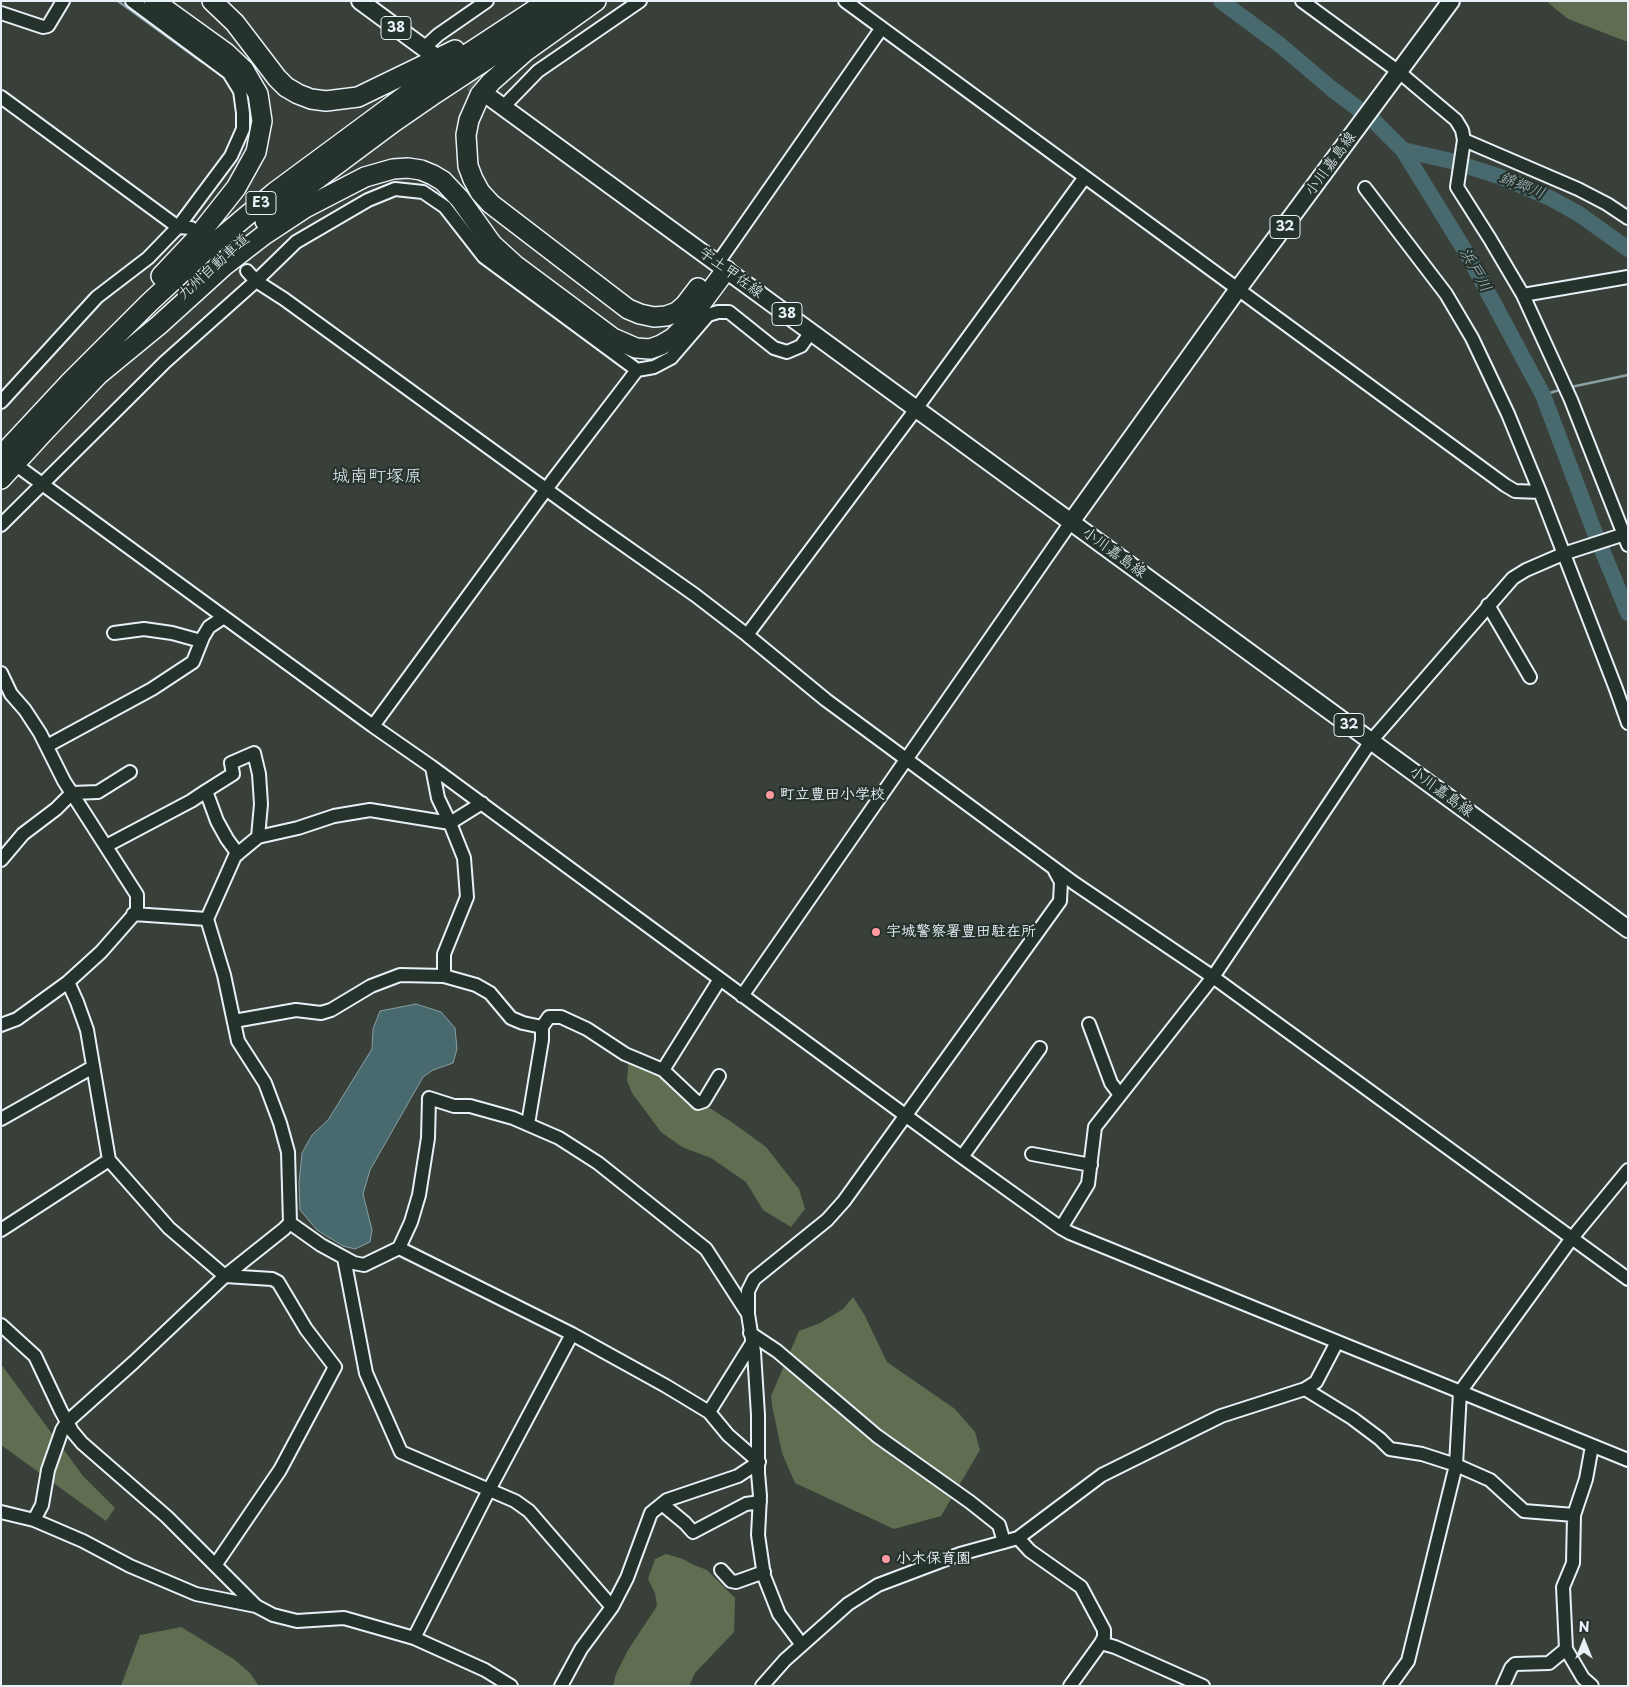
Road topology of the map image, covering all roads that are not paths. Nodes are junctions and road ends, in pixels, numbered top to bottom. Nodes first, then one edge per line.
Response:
1 (63, 1) edge
2 (132, 1) edge
3 (154, 1) edge
4 (212, 1) edge
5 (360, 1) edge
6 (487, 1) edge
7 (534, 1) edge
8 (548, 1) edge
9 (576, 1) edge
10 (596, 1) edge
11 (640, 1) edge
12 (845, 1) edge
13 (1302, 1) edge
14 (1451, 1) edge
15 (1, 12) edge
16 (882, 29) junction
17 (428, 51) joint
18 (1399, 72) junction
19 (488, 96) tunnel mouth
20 (1, 97) edge
21 (503, 107) junction
22 (1463, 144) junction
23 (1085, 177) junction
24 (1365, 188) dead end
25 (1628, 218) edge
26 (178, 227) junction
27 (191, 228) dead end
28 (722, 267) junction
29 (247, 271) tunnel mouth
30 (1628, 277) edge
31 (256, 281) junction
32 (1238, 289) junction
33 (1523, 295) junction
34 (811, 332) junction
35 (638, 370) junction
36 (97, 376) junction
37 (1, 402) edge
38 (916, 408) junction
39 (5, 452) edge
40 (23, 470) dead end
41 (1, 479) edge
42 (43, 484) junction
43 (546, 490) junction
44 (1540, 492) junction
45 (1071, 522) junction
46 (1, 525) edge
47 (1626, 537) edge
48 (1563, 554) junction
49 (1488, 605) junction
50 (224, 617) junction
51 (114, 632) dead end
52 (747, 635) junction
53 (201, 641) junction
54 (1, 673) edge
55 (1530, 677) dead end
56 (1628, 723) edge
57 (373, 726) junction
58 (1371, 741) junction
59 (46, 746) junction
60 (906, 758) junction
61 (432, 767) junction
62 (130, 772) dead end
63 (206, 791) junction
64 (72, 793) junction
65 (482, 803) junction
66 (450, 822) junction
67 (258, 837) junction
68 (106, 846) junction
69 (238, 854) junction
70 (1, 860) edge
71 (1053, 868) junction
72 (132, 914) junction
73 (207, 919) junction
74 (1628, 929) edge
75 (444, 976) junction
76 (1213, 977) junction
77 (720, 979) junction
78 (68, 982) junction
79 (742, 996) junction
80 (234, 1021) junction
81 (1089, 1024) dead end
82 (1, 1025) edge
83 (542, 1027) junction
84 (1040, 1048) dead end
85 (93, 1067) junction
86 (663, 1070) junction
87 (719, 1076) dead end
88 (1120, 1096) junction
89 (906, 1116) junction
90 (1, 1119) edge
91 (528, 1124) junction
92 (1032, 1154) dead end
93 (962, 1157) junction
94 (109, 1160) junction
95 (1090, 1165) junction
96 (1628, 1170) edge
97 (290, 1223) junction
98 (1061, 1228) junction
99 (1, 1230) edge
100 (1572, 1238) junction
101 (399, 1248) junction
102 (344, 1258) junction
103 (226, 1276) junction
104 (1628, 1279) edge
105 (748, 1314) junction
106 (1, 1325) edge
107 (572, 1334) junction
108 (751, 1338) junction
109 (1337, 1342) junction
110 (1305, 1389) junction
111 (1460, 1392) junction
112 (709, 1412) junction
113 (67, 1422) junction
114 (1592, 1446) junction
115 (1628, 1460) edge
116 (759, 1462) junction
117 (1456, 1466) junction
118 (489, 1490) junction
119 (760, 1502) junction
120 (662, 1504) junction
121 (1, 1512) edge
122 (1574, 1515) junction
123 (34, 1520) junction
124 (1018, 1538) junction
125 (1004, 1542) junction
126 (216, 1564) junction
127 (720, 1570) dead end
128 (764, 1572) junction
129 (256, 1606) junction
130 (612, 1606) junction
131 (414, 1638) junction
132 (1101, 1643) junction
133 (802, 1645) junction
134 (1566, 1649) junction
135 (511, 1686) edge
136 (561, 1686) edge
137 (762, 1686) edge
138 (1070, 1686) edge
139 (1203, 1686) edge
140 (1390, 1686) edge
141 (1503, 1686) edge
142 (1592, 1686) edge

1 - 15 street
2 - 26 street
3 - 39 highway
4 - 7 highway
5 - 17 main road, 38
6 - 17 street
8 - 39 highway, 九州自動車道 / E3
9 - 36 highway, 九州自動車道 / E3
10 - 28 highway
11 - 21 street
12 - 16 street
13 - 18 street
14 - 18 main road, 小川嘉島線 / 32
16 - 23 street
16 - 28 street
18 - 22 street
18 - 32 main road, 小川嘉島線 / 32
19 - 21 main road, 宇土甲佐線 / 38
20 - 26 street
21 - 28 main road, 宇土甲佐線 / 38
22 - 25 street
22 - 33 street
23 - 32 street
23 - 38 street
24 - 44 street
26 - 27 street
26 - 37 street
28 - 34 main road, 宇土甲佐線 / 38
28 - 36 highway
29 - 31 street
30 - 33 street
31 - 35 street
31 - 42 street
31 - 43 street
32 - 44 street
32 - 45 main road, 小川嘉島線 / 32
33 - 47 street
34 - 35 street
34 - 38 main road, 宇土甲佐線 / 38
35 - 43 street
36 - 41 highway, 九州自動車道 / E3
38 - 45 main road, 宇土甲佐線 / 38
38 - 52 street
40 - 42 street
42 - 46 street
42 - 50 street
43 - 52 street
43 - 57 street
44 - 48 street
45 - 58 main road, 小川嘉島線 / 32
45 - 60 street
47 - 48 street
48 - 49 street
48 - 56 street
49 - 55 street
49 - 58 street
50 - 53 street
50 - 57 street
51 - 53 street
52 - 60 street
53 - 59 street
54 - 59 street
57 - 61 street
58 - 74 main road, 小川嘉島線 / 32
58 - 76 street
59 - 64 street
60 - 71 street
60 - 79 street
61 - 65 street
61 - 66 street
62 - 64 street
63 - 67 street
63 - 68 street
63 - 69 street
64 - 68 street
64 - 70 street
65 - 66 street
65 - 77 street
66 - 67 street
66 - 75 street
67 - 69 street
68 - 72 street
69 - 73 street
71 - 76 street
71 - 89 street
72 - 73 street
72 - 78 street
73 - 80 street
75 - 80 street
75 - 83 street
76 - 88 street
76 - 100 street
77 - 79 street
77 - 86 street
78 - 82 street
78 - 85 street
79 - 89 street
80 - 97 street
81 - 88 street
83 - 86 street
83 - 91 street
84 - 93 street
85 - 90 street
85 - 94 street
86 - 87 street
88 - 95 street
89 - 93 street
89 - 105 street
91 - 101 street
91 - 105 street
92 - 95 street
93 - 98 street
94 - 99 street
94 - 103 street
95 - 98 street
96 - 100 street
97 - 102 street
97 - 103 street
98 - 109 street
100 - 104 street
100 - 111 street
101 - 102 street
101 - 107 street
102 - 118 street
103 - 113 street
103 - 126 street
105 - 108 street
106 - 113 street
107 - 112 street
107 - 118 street
108 - 112 street
108 - 116 street
108 - 125 street
109 - 110 street
109 - 111 street
110 - 117 street
110 - 124 street
111 - 114 street
111 - 117 street
112 - 116 street
113 - 123 street
113 - 126 street
114 - 115 street
114 - 122 street
116 - 119 street
116 - 120 street
117 - 122 street
117 - 140 street
118 - 130 street
118 - 131 street
119 - 120 street
119 - 128 street
120 - 130 street
121 - 123 street
122 - 134 street
123 - 129 street
124 - 125 street
124 - 132 street
125 - 133 street
126 - 129 street
127 - 128 street
128 - 133 street
129 - 131 street
130 - 136 street
131 - 135 street
132 - 138 street
132 - 139 street
133 - 137 street
134 - 141 street
134 - 142 street

